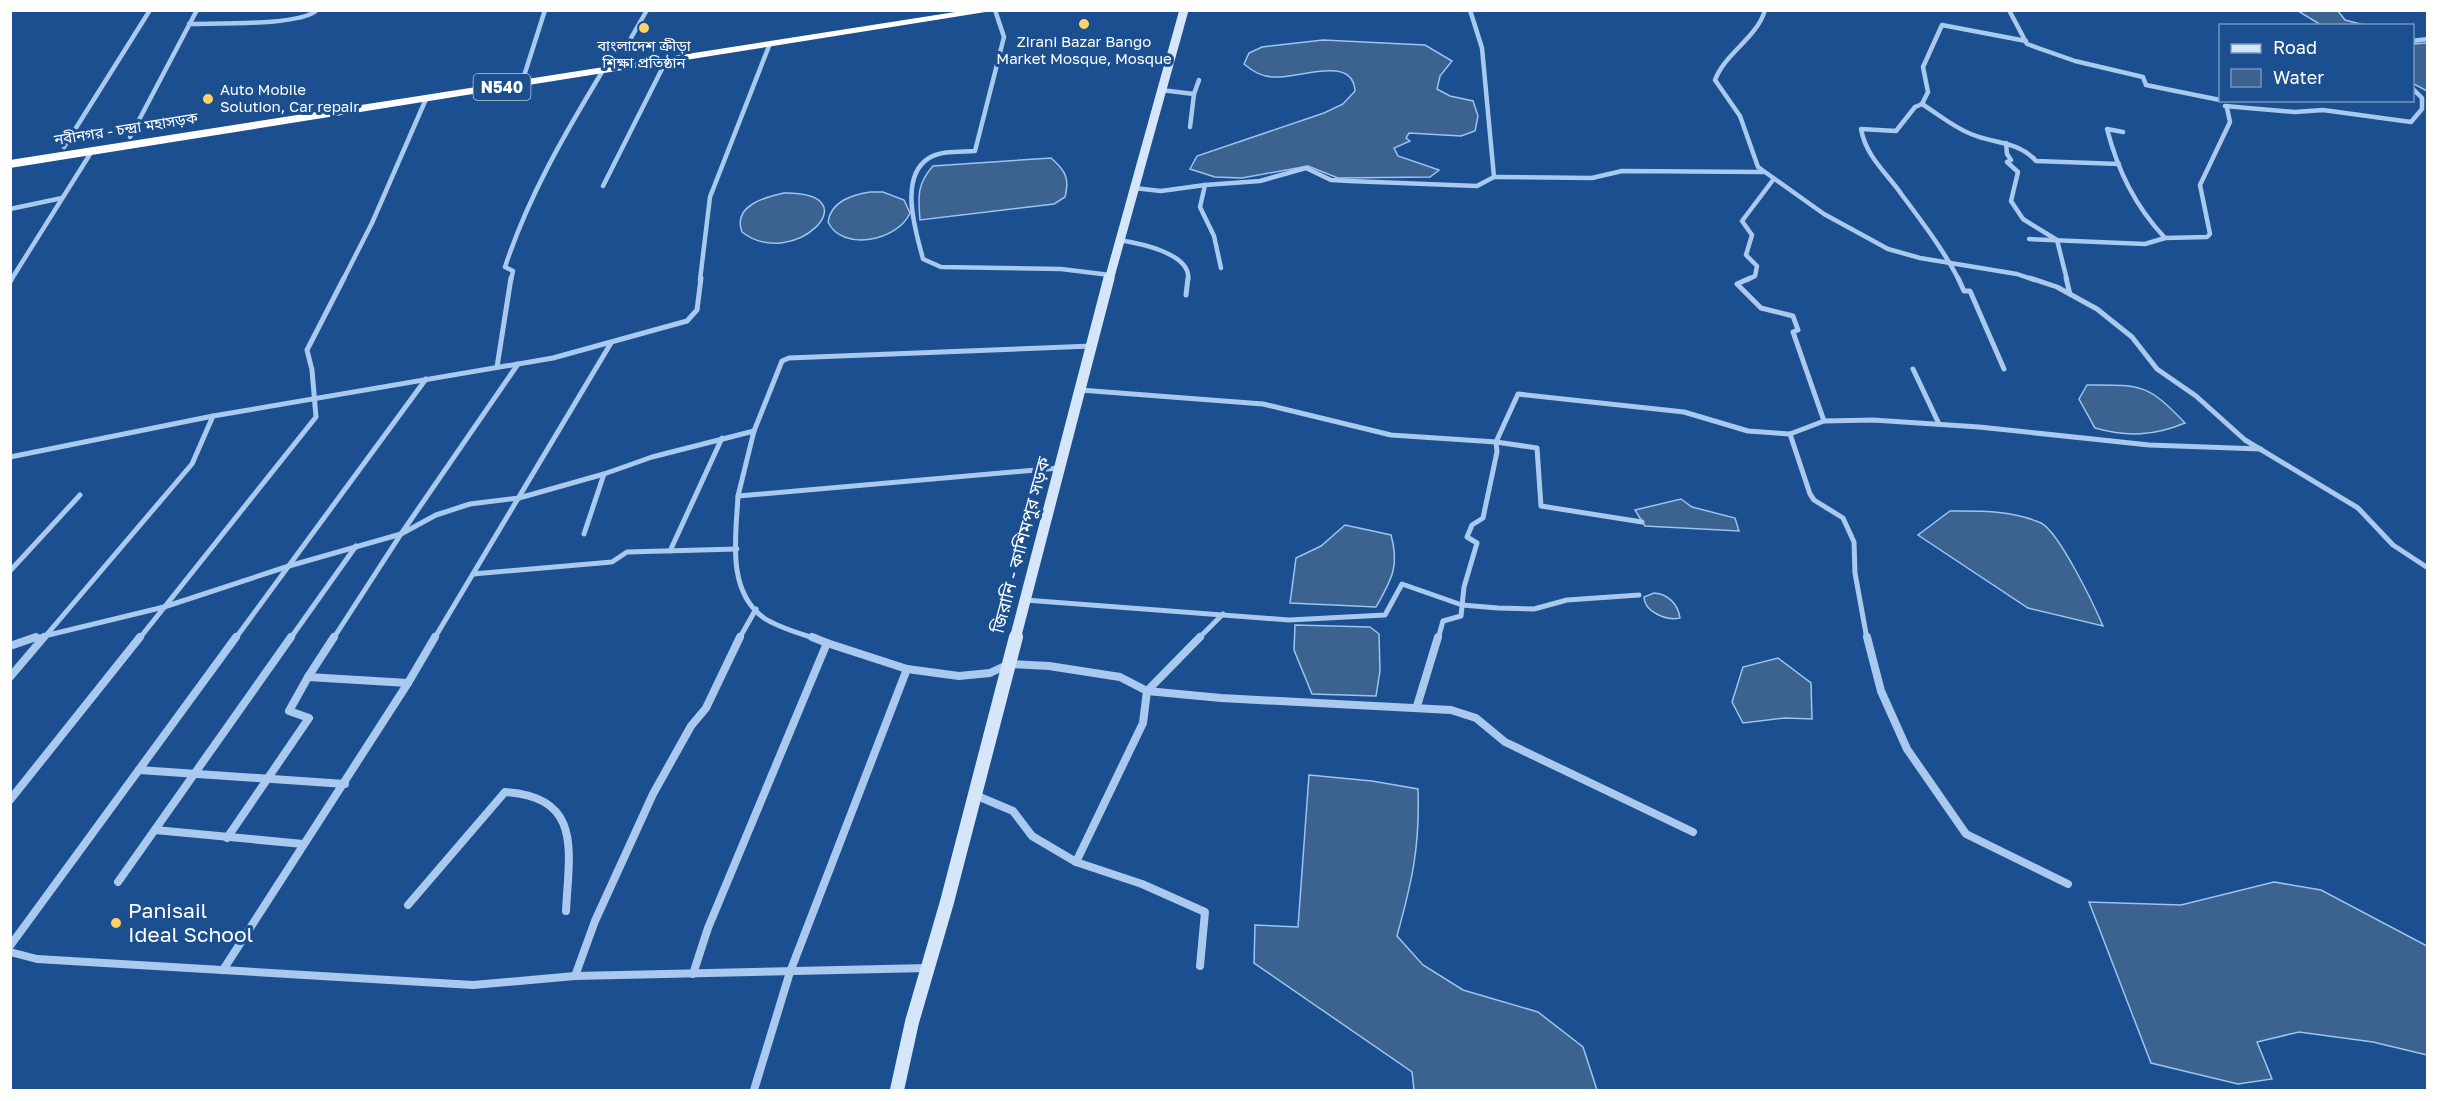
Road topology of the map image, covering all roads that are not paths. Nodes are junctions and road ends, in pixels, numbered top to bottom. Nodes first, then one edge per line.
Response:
1 (150, 10) edge
2 (197, 10) edge
3 (317, 10) edge
4 (545, 10) edge
5 (647, 10) edge
6 (951, 10) edge
7 (994, 10) edge
8 (1184, 10) edge
9 (1470, 10) edge
10 (1765, 10) edge
11 (2009, 10) edge
12 (189, 24) junction
13 (2025, 41) junction
14 (627, 45) dead end
15 (769, 46) junction
16 (666, 61) junction
17 (603, 72) junction
18 (524, 76) junction
19 (1199, 80) dead end
20 (1161, 90) junction
21 (2414, 90) edge
22 (1194, 94) junction
23 (2419, 94) junction
24 (2427, 96) edge
25 (426, 99) junction
26 (2219, 100) edge
27 (2222, 102) edge
28 (1922, 104) junction
29 (2227, 108) junction
30 (1190, 127) dead end
31 (2123, 132) dead end
32 (130, 137) junction
33 (2006, 143) junction
34 (64, 147) junction
35 (93, 151) junction
36 (10, 156) edge
37 (10, 164) edge
38 (2119, 164) junction
39 (1762, 172) junction
40 (1494, 177) junction
41 (1773, 180) junction
42 (1205, 184) junction
43 (603, 186) dead end
44 (1133, 188) junction
45 (62, 198) junction
46 (10, 209) edge
47 (2165, 238) junction
48 (2029, 239) dead end
49 (1119, 240) junction
50 (2057, 240) junction
51 (1952, 262) junction
52 (1221, 268) dead end
53 (1110, 275) junction
54 (10, 282) edge
55 (2070, 294) junction
56 (1186, 295) dead end
57 (612, 343) junction
58 (1092, 345) junction
59 (518, 364) junction
60 (497, 367) junction
61 (1913, 369) dead end
62 (2004, 369) dead end
63 (427, 378) junction
64 (1080, 390) junction
65 (313, 398) junction
66 (213, 416) junction
67 (1824, 421) junction
68 (1939, 424) junction
69 (754, 431) junction
70 (1790, 434) junction
71 (722, 438) junction
72 (1496, 442) junction
73 (2261, 449) junction
74 (10, 457) edge
75 (1060, 468) junction
76 (604, 474) junction
77 (80, 495) dead end
78 (738, 496) junction
79 (519, 498) junction
80 (1642, 522) dead end
81 (401, 534) junction
82 (584, 534) dead end
83 (356, 546) junction
84 (737, 549) junction
85 (670, 551) junction
86 (289, 566) junction
87 (2427, 568) edge
88 (10, 571) edge
89 (473, 574) junction
90 (1639, 595) dead end
91 (1025, 600) junction
92 (1462, 605) junction
93 (164, 608) junction
94 (756, 609) junction
95 (1223, 614) junction
96 (47, 634) junction
97 (827, 643) junction
98 (10, 646) edge
99 (1009, 664) junction
100 (907, 669) junction
101 (10, 677) edge
102 (308, 677) junction
103 (408, 682) junction
104 (1146, 691) junction
105 (1417, 706) junction
106 (139, 770) junction
107 (195, 774) junction
108 (268, 779) junction
109 (345, 784) junction
110 (975, 795) junction
111 (10, 800) edge
112 (155, 830) junction
113 (1692, 832) dead end
114 (227, 838) junction
115 (303, 844) junction
116 (1076, 862) junction
117 (118, 882) dead end
118 (2068, 884) dead end
119 (408, 905) dead end
120 (566, 911) dead end
121 (10, 946) edge
122 (10, 952) edge
123 (1200, 966) dead end
124 (927, 969) junction
125 (223, 970) junction
126 (790, 972) junction
127 (693, 974) junction
128 (575, 976) junction
129 (754, 1090) edge
130 (897, 1090) edge

1 - 34 street
2 - 12 street
3 - 12 street
4 - 18 street
5 - 14 street
6 - 18 highway, নবীনগর - চন্দ্রা মহাসড়ক / N540
7 - 15 highway, নবীনগর - চন্দ্রা মহাসড়ক / N540
7 - 53 street
8 - 20 street, জিরানি - কাশিমপুর সড়ক
9 - 40 street
10 - 39 street
11 - 13 street
12 - 32 street
13 - 26 street
13 - 28 street
15 - 16 highway, নবীনগর - চন্দ্রা মহাসড়ক / N540
15 - 57 street
16 - 17 highway, নবীনগর - চন্দ্রা মহাসড়ক / N540
16 - 43 street
17 - 25 highway, নবীনগর - চন্দ্রা মহাসড়ক / N540
17 - 60 street
18 - 32 highway, নবীনগর - চন্দ্রা মহাসড়ক / N540
19 - 22 street
20 - 22 street
20 - 44 street, জিরানি - কাশিমপুর সড়ক
21 - 23 street
22 - 30 street
23 - 24 street
23 - 29 street
25 - 35 highway, নবীনগর - চন্দ্রা মহাসড়ক / N540
25 - 65 street
27 - 29 street
28 - 33 street
28 - 51 street
29 - 47 street
31 - 38 street
32 - 34 highway, নবীনগর - চন্দ্রা মহাসড়ক / N540
33 - 38 street
33 - 50 street
34 - 36 highway, নবীনগর - চন্দ্রা মহাসড়ক / N540
35 - 37 highway, নবীনগর - চন্দ্রা মহাসড়ক / N540
35 - 45 street
38 - 47 street
39 - 40 street
39 - 41 street
40 - 42 street
41 - 51 street
41 - 67 street
42 - 44 street
42 - 52 street
44 - 49 street, জিরানি - কাশিমপুর সড়ক
45 - 46 street
45 - 54 street
47 - 50 street
48 - 50 street
49 - 53 street, জিরানি - কাশিমপুর সড়ক
49 - 56 street
50 - 55 street
51 - 55 street
51 - 62 street
53 - 58 street, জিরানি - কাশিমপুর সড়ক
55 - 73 street
57 - 59 street
57 - 79 street
58 - 64 street, জিরানি - কাশিমপুর সড়ক
58 - 69 street
59 - 60 street
59 - 81 street
60 - 63 street
61 - 68 street
63 - 65 street
63 - 86 street
64 - 72 street
64 - 75 street, জিরানি - কাশিমপুর সড়ক
65 - 66 street
65 - 93 street
66 - 74 street
66 - 96 street
67 - 68 street
67 - 70 street
68 - 73 street
69 - 71 street
69 - 78 street
70 - 72 street
70 - 118 street
71 - 76 street
71 - 85 street
72 - 80 street
72 - 92 street
73 - 87 street
75 - 78 street
75 - 91 street, জিরানি - কাশিমপুর সড়ক
76 - 79 street
76 - 82 street
77 - 88 street
78 - 84 street
79 - 81 street
79 - 89 street
81 - 83 street
81 - 102 street
83 - 86 street
83 - 107 street
84 - 85 street
84 - 94 street
85 - 89 street
86 - 93 street
86 - 106 street
89 - 103 street
90 - 92 street
91 - 95 street
91 - 99 street, জিরানি - কাশিমপুর সড়ক
92 - 95 street
92 - 105 street
93 - 96 street
93 - 111 street
94 - 97 street
94 - 128 street
95 - 104 street
96 - 98 street
96 - 101 street
97 - 100 street
97 - 127 street
99 - 100 street
99 - 104 street
99 - 110 street, জিরানি - কাশিমপুর সড়ক
100 - 126 street
102 - 103 street
102 - 108 street
103 - 109 street
104 - 105 street
104 - 116 street
105 - 113 street
106 - 107 street
106 - 121 street
107 - 108 street
107 - 112 street
108 - 109 street
108 - 114 street
109 - 115 street
110 - 116 street
110 - 124 street, জিরানি - কাশিমপুর সড়ক
112 - 114 street
112 - 117 street
114 - 115 street
115 - 125 street
116 - 123 street
119 - 120 street
122 - 125 street
124 - 126 street
124 - 130 street, জিরানি - কাশিমপুর সড়ক
125 - 128 street
126 - 127 street
126 - 129 street
127 - 128 street

